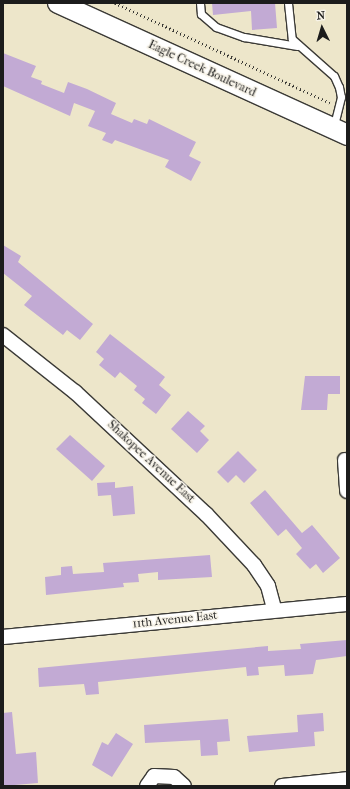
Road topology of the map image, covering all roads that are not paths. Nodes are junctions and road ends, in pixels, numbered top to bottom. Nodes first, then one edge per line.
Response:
1 (58, 3) edge
2 (200, 3) edge
3 (288, 3) edge
4 (296, 46) junction
5 (340, 132) edge
6 (3, 335) edge
7 (345, 460) dead end
8 (347, 491) edge
9 (347, 604) edge
10 (274, 609) junction
11 (3, 638) edge
12 (347, 779) edge
13 (147, 786) edge
14 (184, 786) edge
15 (282, 786) edge

1 - 5 street, Eagle Creek Boulevard
2 - 4 lane
3 - 4 lane
4 - 5 lane
6 - 10 street, Shakopee Avenue East
7 - 8 street
9 - 10 street, 11th Avenue East
10 - 11 street, 11th Avenue East
12 - 15 street
13 - 14 street

